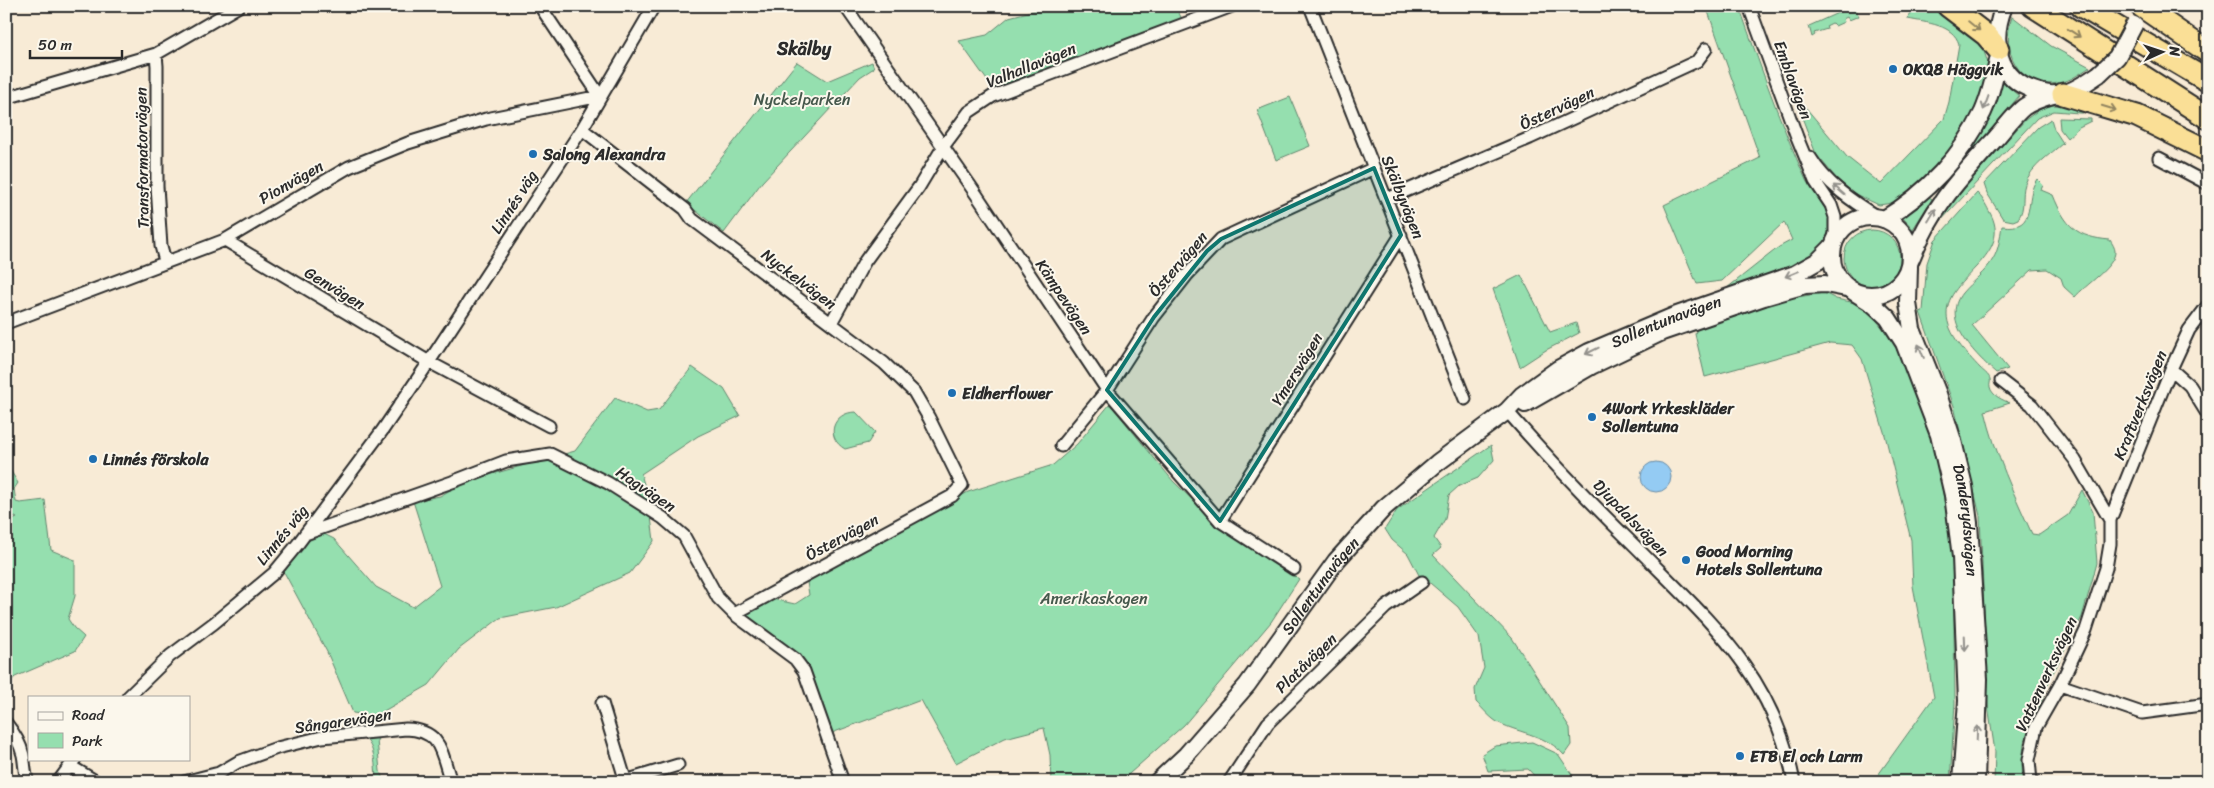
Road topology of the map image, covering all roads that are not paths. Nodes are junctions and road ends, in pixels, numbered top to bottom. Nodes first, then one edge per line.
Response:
1 (239, 6) edge
2 (540, 6) edge
3 (654, 6) edge
4 (845, 6) edge
5 (1232, 6) edge
6 (1310, 6) edge
7 (1749, 6) edge
8 (1948, 6) edge
9 (2033, 6) edge
10 (2081, 6) edge
11 (2137, 6) edge
12 (2003, 9) edge
13 (2138, 15) edge
14 (1706, 49) dead end
15 (1998, 52) junction
16 (2208, 52) edge
17 (156, 54) junction
18 (2208, 81) edge
19 (2059, 94) junction
20 (600, 96) junction
21 (6, 98) edge
22 (2208, 118) edge
23 (582, 129) junction
24 (1797, 137) junction
25 (943, 147) junction
26 (2208, 152) edge
27 (2159, 158) dead end
28 (1374, 168) junction
29 (2208, 184) edge
30 (1387, 199) junction
31 (1881, 218) junction
32 (1401, 235) junction
33 (225, 240) junction
34 (1834, 244) junction
35 (165, 261) junction
36 (1910, 263) junction
37 (1850, 290) junction
38 (2208, 306) edge
39 (6, 323) edge
40 (831, 323) junction
41 (429, 362) junction
42 (2171, 369) junction
43 (2001, 381) dead end
44 (1107, 390) junction
45 (1465, 400) dead end
46 (1507, 411) junction
47 (2208, 416) edge
48 (549, 426) dead end
49 (1061, 446) dead end
50 (962, 485) joint
51 (2110, 520) junction
52 (1220, 521) junction
53 (305, 534) junction
54 (1294, 569) dead end
55 (1422, 582) dead end
56 (734, 614) junction
57 (2060, 685) junction
58 (129, 696) edge
59 (602, 703) dead end
60 (2208, 704) edge
61 (6, 723) edge
62 (73, 762) edge
63 (678, 765) dead end
64 (220, 777) edge
65 (28, 782) edge
66 (58, 782) edge
67 (97, 782) edge
68 (184, 782) edge
69 (451, 782) edge
70 (626, 782) edge
71 (843, 782) edge
72 (1157, 782) edge
73 (1229, 782) edge
74 (1794, 782) edge
75 (1961, 782) edge
76 (1976, 782) edge
77 (2030, 782) edge

1 - 17 street
2 - 20 street
3 - 20 street, Linnés väg
4 - 25 street, Kämpevägen
5 - 25 street, Valhallavägen
6 - 28 street, Skälbyvägen
7 - 24 street, Emblavägen
8 -> 15 highway
9 -> 22 highway
10 - 18 highway
11 - 13 main road
12 - 15 main road
13 - 16 highway
13 - 19 main road, bridge
14 - 30 street, Östervägen
15 - 19 main road
15 -> 31 main road
17 - 21 street
17 - 35 street, Transformatorvägen
19 -> 26 highway
36 -> 19 main road
20 - 23 street, Linnés väg
20 - 33 street, Pionvägen
23 - 40 street, Nyckelvägen
23 - 41 street, Linnés väg
31 -> 24 street, Emblavägen
24 - 34 street, Emblavägen
25 - 40 street, Valhallavägen
25 - 44 street, Kämpevägen
27 - 29 street
28 - 30 street, Skälbyvägen
28 - 44 street, Östervägen
30 - 32 street, Skälbyvägen
31 - 34 main road
31 - 36 main road
32 - 45 street, Skälbyvägen
32 - 52 street, Ymersvägen
33 - 35 street, Pionvägen
33 - 41 street, Genvägen
34 - 37 main road
34 -> 46 main road, Sollentunavägen
35 - 39 street, Pionvägen
36 - 37 main road
76 -> 36 main road, Danderydsvägen
37 - 46 main road, Sollentunavägen
37 -> 75 main road, Danderydsvägen
38 - 42 street, Kraftverksvägen
40 - 50 street, Nyckelvägen
41 - 48 street
41 - 53 street, Linnés väg
42 - 47 street
42 - 51 street, Kraftverksvägen
43 - 51 street
44 - 49 street, Östervägen
44 - 52 street, Kämpevägen
46 - 72 main road, Sollentunavägen
46 - 74 street, Djupdalsvägen
50 - 56 street, Östervägen
51 - 57 street, Vattenverksvägen
52 - 54 street, Kämpevägen
53 - 56 street, Hagvägen
53 - 58 street, Linnés väg
55 - 73 street, Platåvägen
56 - 71 street, Hagvägen
57 - 60 street
57 - 77 street, Vattenverksvägen
59 - 70 street
61 - 65 street
62 - 66 street
62 - 67 street
63 - 70 street
64 - 68 street, Sångarevägen
64 - 69 street, Sångarevägen

